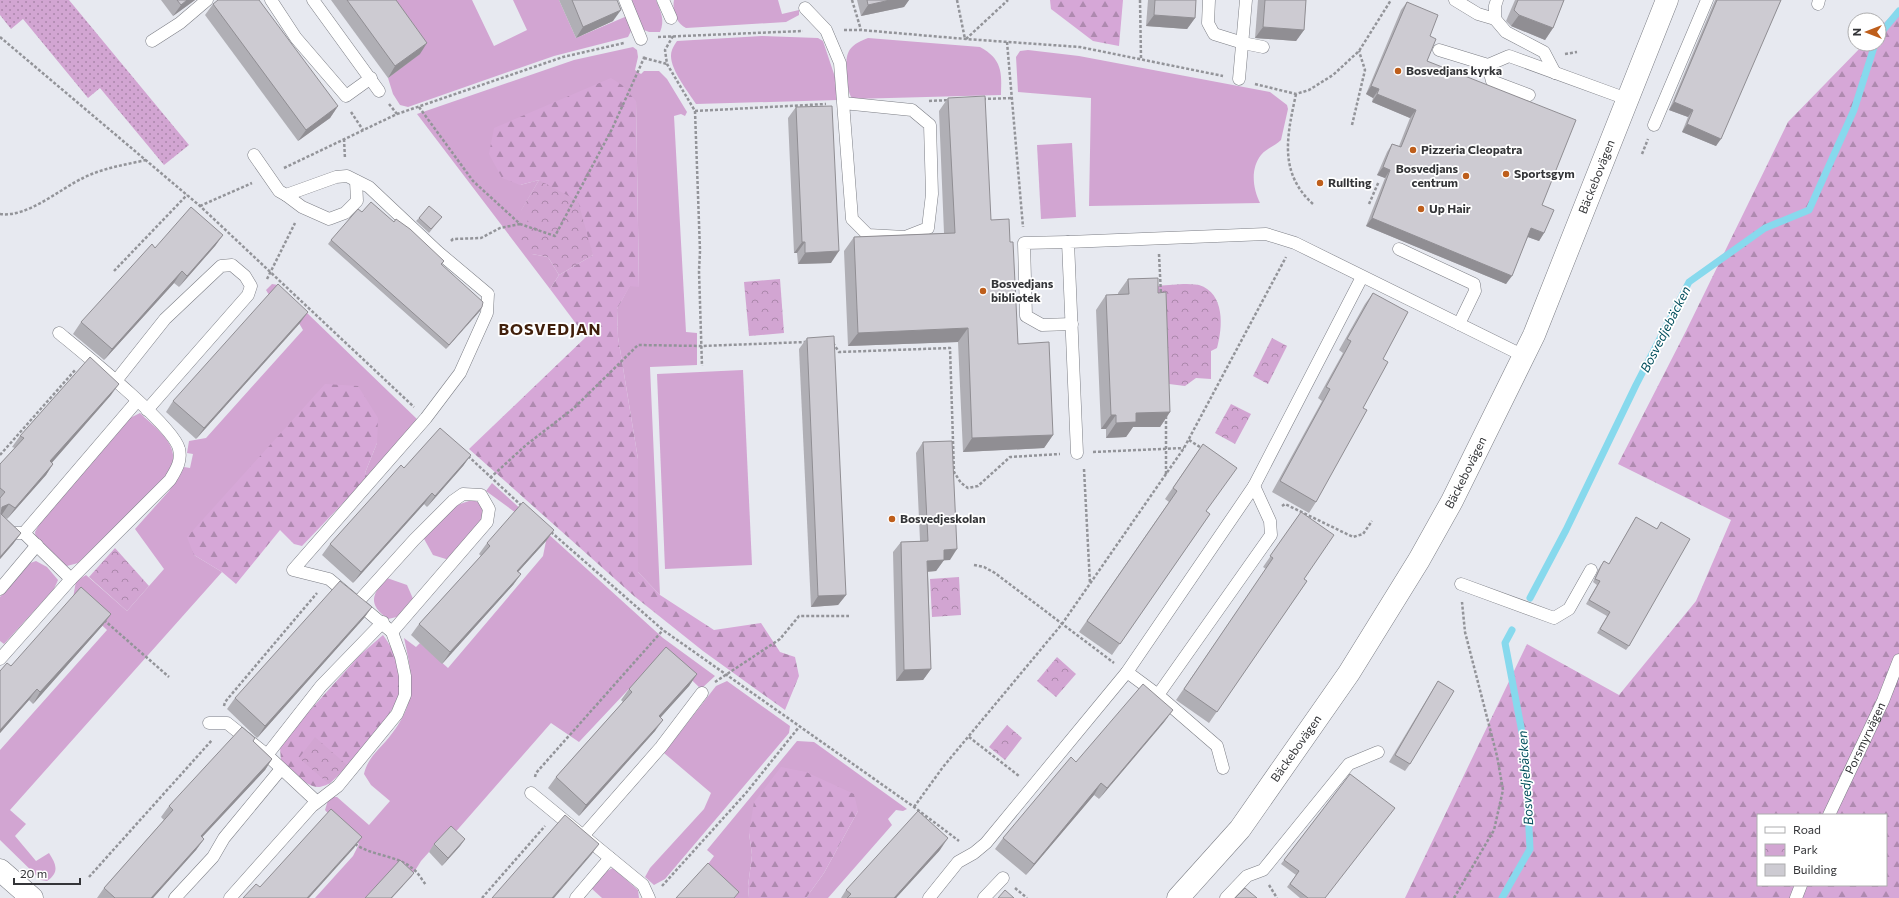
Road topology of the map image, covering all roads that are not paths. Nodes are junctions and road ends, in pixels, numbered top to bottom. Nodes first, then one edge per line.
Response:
1 (207, 0) edge
2 (271, 0) edge
3 (313, 0) edge
4 (625, 0) edge
5 (663, 0) edge
6 (1209, 0) edge
7 (1246, 0) edge
8 (1455, 0) edge
9 (1497, 0) edge
10 (1667, 0) edge
11 (1707, 0) edge
12 (805, 8) dead end
13 (671, 18) dead end
14 (1495, 19) junction
15 (641, 39) road end
16 (152, 41) dead end
17 (1243, 43) junction
18 (1263, 47) dead end
19 (1439, 50) dead end
20 (1488, 65) junction
21 (1554, 73) junction
22 (371, 78) junction
23 (1239, 79) road end
24 (379, 91) dead end
25 (1529, 95) dead end
26 (1627, 99) junction
27 (843, 103) junction
28 (1654, 126) dead end
29 (254, 155) dead end
30 (356, 181) junction
31 (286, 195) junction
32 (1068, 242) junction
33 (1399, 249) dead end
34 (1362, 277) junction
35 (1072, 324) junction
36 (1459, 324) junction
37 (59, 333) dead end
38 (1524, 356) junction
39 (116, 382) junction
40 (137, 401) junction
41 (147, 410) junction
42 (1080, 453) road end
43 (1254, 486) junction
44 (0, 523) edge
45 (24, 533) junction
46 (37, 545) junction
47 (1591, 570) dead end
48 (70, 579) junction
49 (1461, 584) road end
50 (0, 589) edge
51 (358, 602) junction
52 (383, 622) junction
53 (392, 632) junction
54 (0, 659) edge
55 (1899, 660) edge
56 (1127, 672) junction
57 (702, 693) dead end
58 (1158, 695) junction
59 (209, 723) dead end
60 (1378, 752) dead end
61 (267, 755) junction
62 (1223, 768) dead end
63 (281, 769) junction
64 (531, 793) road end
65 (316, 801) junction
66 (1830, 814) edge
67 (583, 836) junction
68 (610, 858) junction
69 (0, 870) edge
70 (1003, 878) road end
71 (1801, 886) edge
72 (32, 898) edge
73 (175, 898) edge
74 (230, 898) edge
75 (576, 898) edge
76 (650, 898) edge
77 (929, 898) edge
78 (984, 898) edge
79 (1178, 898) edge
80 (1226, 898) edge
81 (1796, 898) edge

1 - 16 lane
2 - 22 lane
3 - 22 lane
4 - 15 lane
5 - 13 lane
6 - 17 lane
7 - 17 lane
8 - 14 lane
9 - 14 lane
10 - 26 street, Bäckebovägen
11 - 28 lane
12 - 27 lane
14 - 21 lane
17 - 18 lane
17 - 23 lane
19 - 20 lane
20 - 21 lane
20 - 25 lane
21 - 26 lane
22 - 24 lane
26 - 38 street, Bäckebovägen
27 - 27 lane
29 - 31 lane
30 - 31 lane
30 - 31 lane
30 - 51 lane
32 - 34 lane
32 - 35 lane
32 - 35 lane
33 - 36 lane
34 - 36 lane
34 - 43 lane
35 - 42 lane
36 - 38 lane
37 - 39 lane
38 - 79 street, Bäckebovägen
39 - 40 lane
39 - 41 lane
40 - 41 lane
40 - 45 lane
41 - 48 lane
43 - 56 lane
43 - 58 lane
44 - 45 lane
45 - 46 lane
46 - 48 lane
46 - 50 lane
47 - 49 lane
48 - 54 lane
51 - 52 lane
51 - 53 lane
52 - 53 lane
52 - 61 lane
53 - 65 lane
55 - 66 lane, Porsmyrvägen
56 - 58 lane
56 - 77 lane
57 - 67 lane
58 - 62 lane
59 - 61 lane
60 - 80 lane
61 - 63 lane
63 - 65 lane
63 - 73 lane
64 - 67 lane
65 - 74 lane
67 - 68 lane
68 - 75 lane
68 - 76 lane
69 - 72 street
70 - 78 lane
71 - 81 lane

